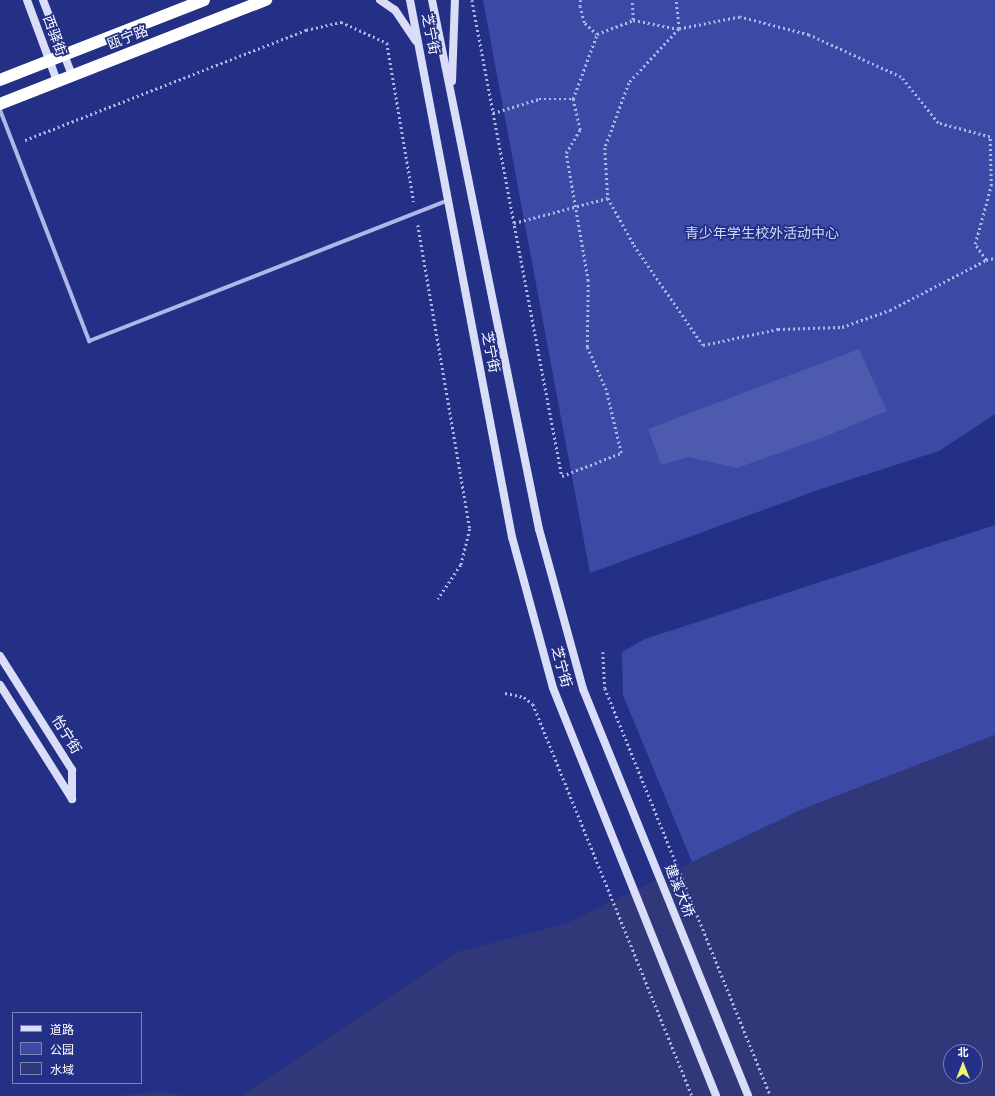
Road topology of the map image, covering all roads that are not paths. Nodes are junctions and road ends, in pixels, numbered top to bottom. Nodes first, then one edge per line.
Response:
1 (27, 0) edge
2 (43, 0) edge
3 (204, 0) edge
4 (266, 0) edge
5 (380, 0) edge
6 (410, 0) edge
7 (432, 0) edge
8 (455, 0) edge
9 (418, 44) junction
10 (64, 55) junction
11 (50, 60) junction
12 (72, 75) junction
13 (0, 80) edge
14 (57, 81) junction
15 (451, 96) junction
16 (0, 104) edge
17 (0, 110) edge
18 (448, 200) junction
19 (0, 656) edge
20 (0, 685) edge
21 (586, 697) joint
22 (716, 1096) edge
23 (748, 1096) edge

1 - 11 main road, 西驿街
2 - 10 main road, 西驿街
3 - 10 highway, 瓯宁路
4 - 12 highway, 瓯宁路
5 - 9 main road
6 - 9 main road, 芝宁街
7 - 15 main road, 芝宁街
8 - 15 main road
9 - 18 main road, 芝宁街
10 - 11 highway, 瓯宁路
10 - 12 main road, 西驿街
11 - 13 highway, 瓯宁路
11 - 14 main road, 西驿街
12 - 14 highway, 瓯宁路
14 - 16 highway, 瓯宁路
15 - 21 main road, 芝宁街
17 - 18 street
18 - 22 main road, 芝宁街
19 - 20 main road, 怡宁街
21 - 23 main road, 建溪大桥

